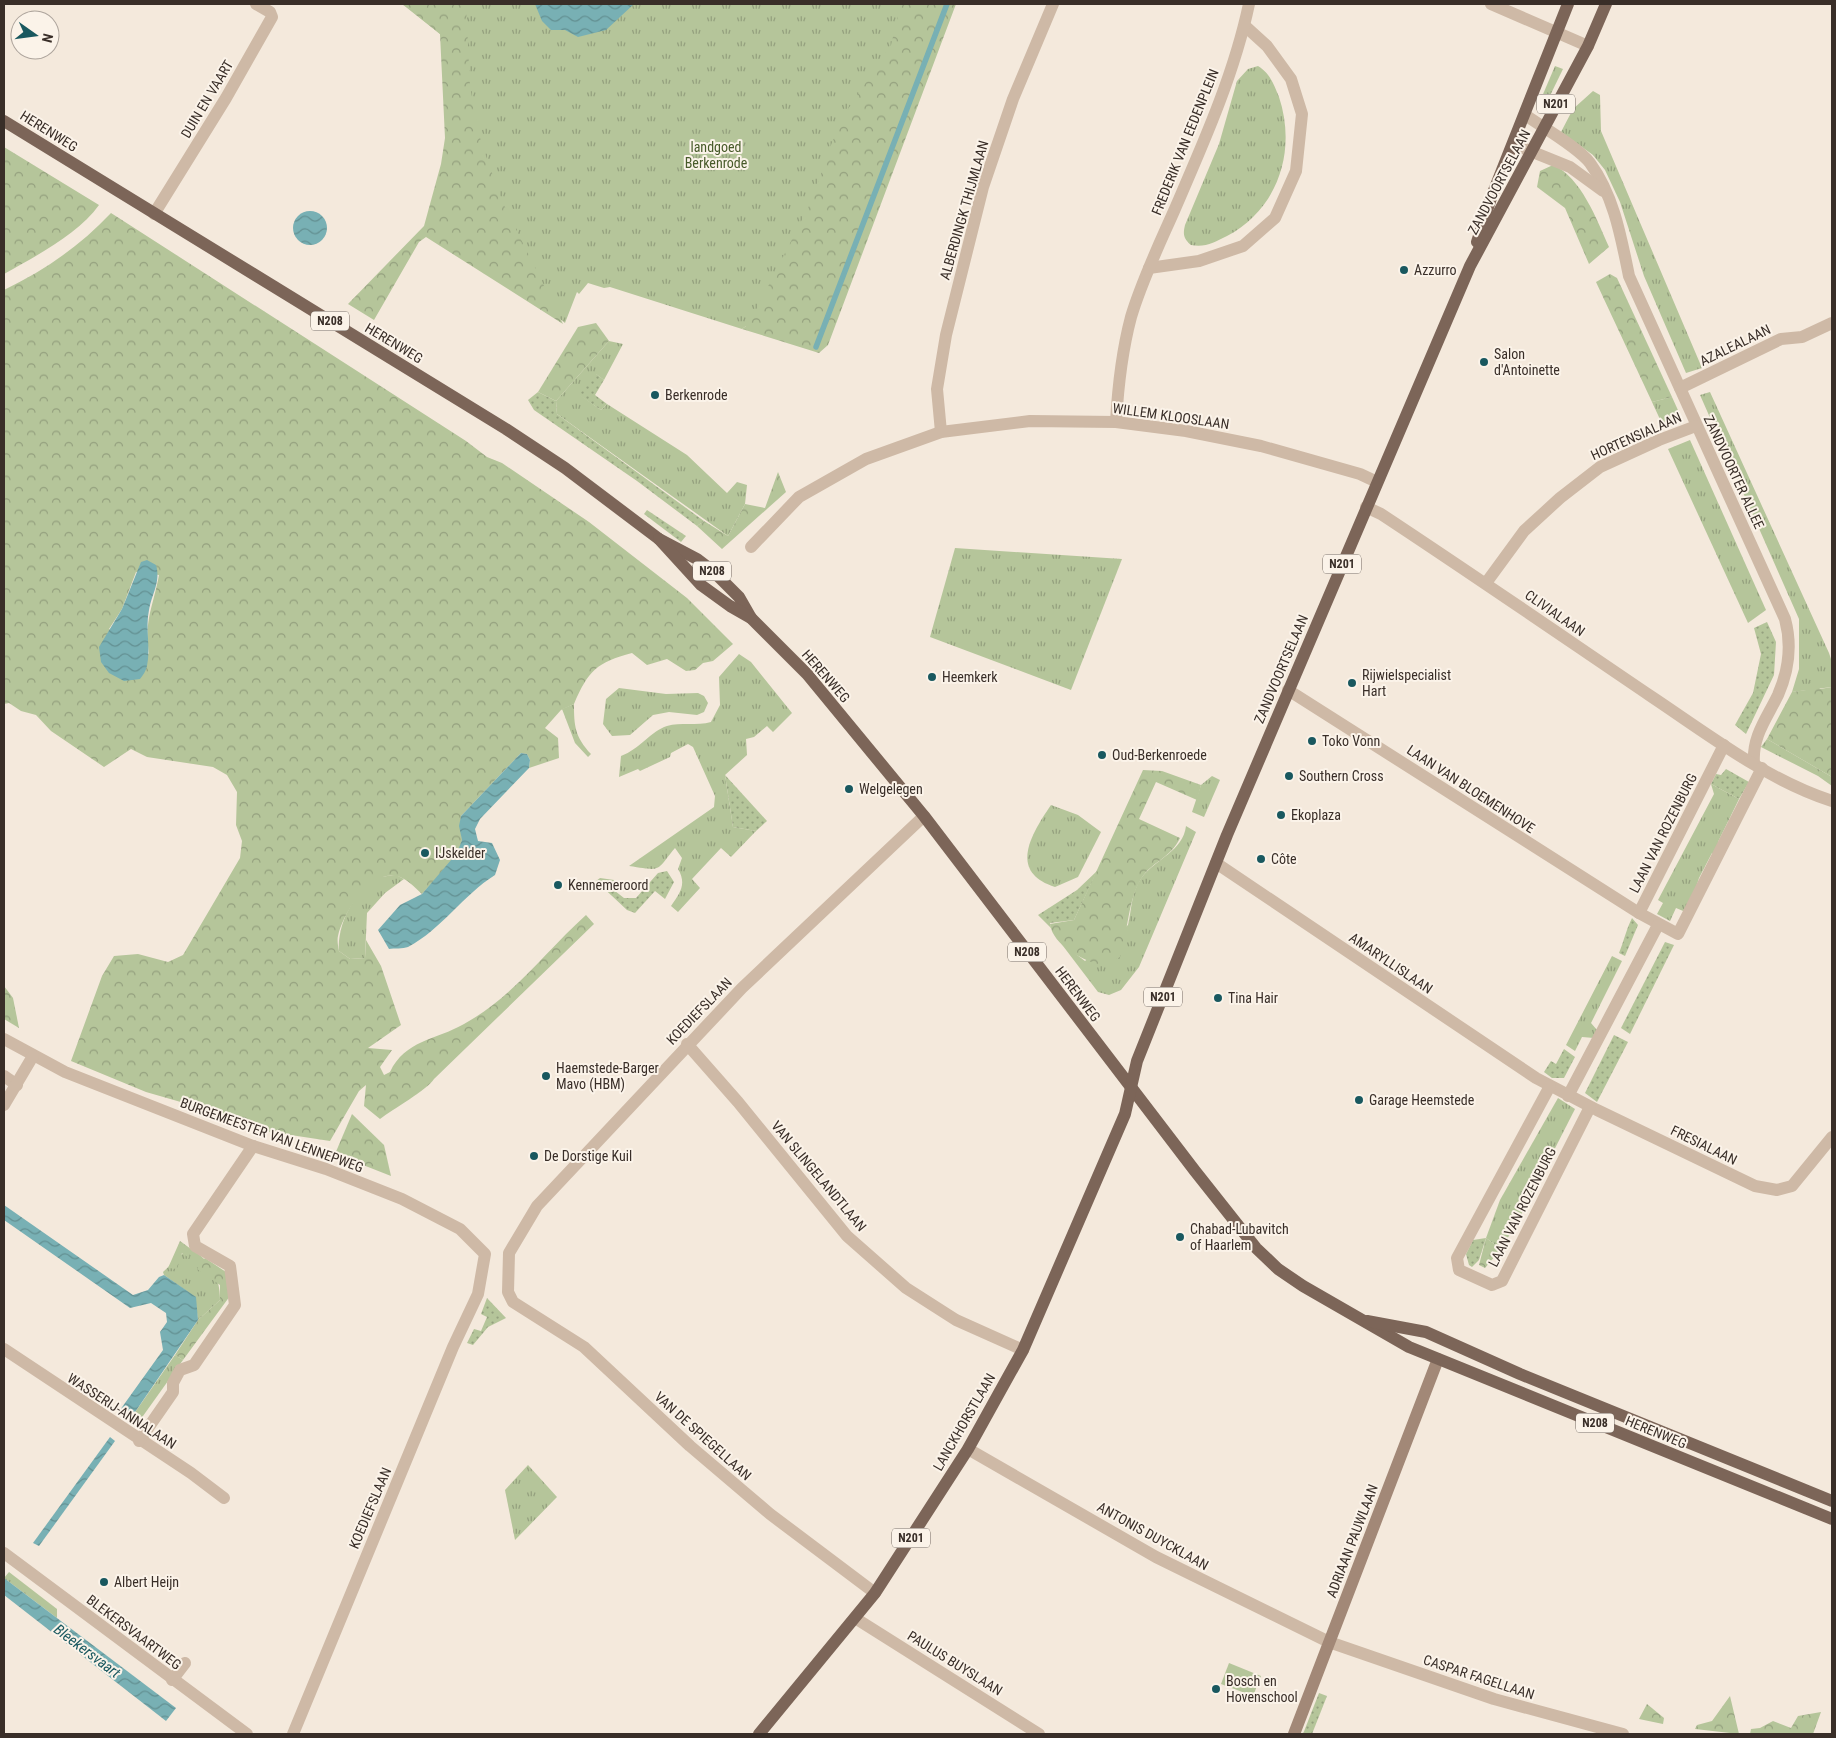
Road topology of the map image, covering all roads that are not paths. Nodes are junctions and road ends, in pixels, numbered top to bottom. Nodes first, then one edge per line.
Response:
1 (256, 4) edge
2 (1053, 4) edge
3 (1250, 4) edge
4 (1491, 4) edge
5 (1568, 4) edge
6 (1606, 4) edge
7 (1245, 26) junction
8 (1556, 32) junction
9 (1588, 46) junction
10 (1525, 115) junction
11 (4, 121) edge
12 (1544, 129) junction
13 (1514, 144) junction
14 (1533, 151) junction
15 (1607, 194) junction
16 (154, 214) junction
17 (1470, 266) junction
18 (1149, 268) junction
19 (1832, 323) edge
20 (1680, 388) junction
21 (1116, 422) junction
22 (1696, 426) junction
23 (941, 432) junction
24 (1377, 482) junction
25 (1366, 507) junction
26 (659, 539) junction
27 (751, 547) dead end
28 (1486, 584) junction
29 (751, 618) junction
30 (1288, 690) junction
31 (1724, 745) junction
32 (1758, 766) junction
33 (1832, 801) edge
34 (924, 816) junction
35 (1216, 863) junction
36 (1638, 913) junction
37 (1658, 925) junction
38 (4, 1039) edge
39 (687, 1044) junction
40 (34, 1056) junction
41 (4, 1076) edge
42 (17, 1085) junction
43 (1550, 1086) junction
44 (1130, 1087) junction
45 (1568, 1096) junction
46 (4, 1105) edge
47 (1590, 1107) junction
48 (1832, 1136) edge
49 (253, 1146) junction
50 (478, 1294) joint
51 (513, 1302) joint
52 (1362, 1320) junction
53 (4, 1349) edge
54 (1023, 1350) junction
55 (1438, 1359) junction
56 (139, 1440) junction
57 (968, 1449) junction
58 (224, 1498) dead end
59 (1832, 1501) edge
60 (1832, 1519) edge
61 (4, 1553) edge
62 (875, 1592) junction
63 (855, 1618) junction
64 (1329, 1642) junction
65 (185, 1663) dead end
66 (172, 1680) junction
67 (247, 1734) edge
68 (293, 1734) edge
69 (759, 1734) edge
70 (1039, 1734) edge
71 (1294, 1734) edge
72 (1623, 1734) edge

1 - 16 street, DUIN EN VAART
2 - 23 street, ALBERDINGK THIJMLAAN
3 - 7 street, FREDERIK VAN EEDENPLEIN
4 - 8 street
5 - 8 main road, ZANDVOORTSELAAN / N201
6 - 9 main road, ZANDVOORTSELAAN / N201
7 - 18 street, FREDERIK VAN EEDENPLEIN
7 - 18 street
8 - 9 street
8 - 10 main road, ZANDVOORTSELAAN / N201
9 - 12 main road, ZANDVOORTSELAAN / N201
10 - 12 street, ZANDVOORTER ALLEE
10 - 13 main road, ZANDVOORTSELAAN / N201
11 - 16 main road, HERENWEG / N208
12 - 14 main road, ZANDVOORTSELAAN / N201
12 - 15 street, ZANDVOORTER ALLEE
13 - 14 street
13 - 17 main road, ZANDVOORTSELAAN / N201
14 - 15 street
14 - 17 main road, ZANDVOORTSELAAN / N201
15 - 20 street, ZANDVOORTER ALLEE
16 - 26 main road, HERENWEG / N208
17 - 24 main road, ZANDVOORTSELAAN / N201
18 - 21 street, FREDERIK VAN EEDENPLEIN
19 - 20 street, AZALEALAAN
20 - 22 street, ZANDVOORTER ALLEE
21 - 23 street, WILLEM KLOOSLAAN
21 - 24 street, WILLEM KLOOSLAAN
22 - 28 street, HORTENSIALAAN
22 - 32 street, ZANDVOORTER ALLEE
23 - 27 street, WILLEM KLOOSLAAN
24 - 25 main road, ZANDVOORTSELAAN / N201
25 - 28 street, CLIVIALAAN
25 - 30 main road, ZANDVOORTSELAAN / N201
26 - 29 main road, HERENWEG / N208
26 - 29 main road, HERENWEG / N208
28 - 31 street, CLIVIALAAN
29 - 34 main road, HERENWEG / N208
30 - 35 main road, ZANDVOORTSELAAN / N201
30 - 36 street, LAAN VAN BLOEMENHOVE
31 - 32 street
31 - 36 street, LAAN VAN ROZENBURG
32 - 33 street
32 - 37 street, LAAN VAN ROZENBURG
34 - 39 street, KOEDIEFSLAAN
34 - 44 main road, HERENWEG / N208
35 - 43 street, AMARYLLISLAAN
35 - 44 main road, ZANDVOORTSELAAN / N201
36 - 37 street, LAAN VAN ROZENBURG
37 - 45 street
38 - 40 street, BURGEMEESTER VAN LENNEPWEG
39 - 51 street, KOEDIEFSLAAN
39 - 54 street, VAN SLINGELANDTLAAN
40 - 42 street
40 - 49 street, BURGEMEESTER VAN LENNEPWEG
41 - 42 street
42 - 46 street
43 - 45 street, FRESIALAAN
43 - 47 street, LAAN VAN ROZENBURG
44 - 52 main road, HERENWEG / N208
44 - 54 main road, LANCKHORSTLAAN / N201
45 - 47 street, FRESIALAAN
47 - 48 street, FRESIALAAN
49 - 50 street, BURGEMEESTER VAN LENNEPWEG
49 - 56 street
50 - 68 street, KOEDIEFSLAAN
51 - 62 street, VAN DE SPIEGELLAAN
52 - 55 main road, HERENWEG / N208
52 - 59 main road, HERENWEG / N208
53 - 56 street, WASSERIJ-ANNALAAN
54 - 57 main road, LANCKHORSTLAAN / N201
55 - 60 main road, HERENWEG / N208
55 - 64 street, ADRIAAN PAUWLAAN
56 - 58 street, WASSERIJ-ANNALAAN
57 - 62 main road, LANCKHORSTLAAN / N201
57 - 64 street, ANTONIS DUYCKLAAN
61 - 66 street, BLEKERSVAARTWEG
62 - 63 main road, LANCKHORSTLAAN / N201
63 - 69 main road, LANCKHORSTLAAN / N201
63 - 70 street, PAULUS BUYSLAAN
64 - 71 street, ADRIAAN PAUWLAAN
64 - 72 street, CASPAR FAGELLAAN
65 - 66 street
66 - 67 street, BLEKERSVAARTWEG

